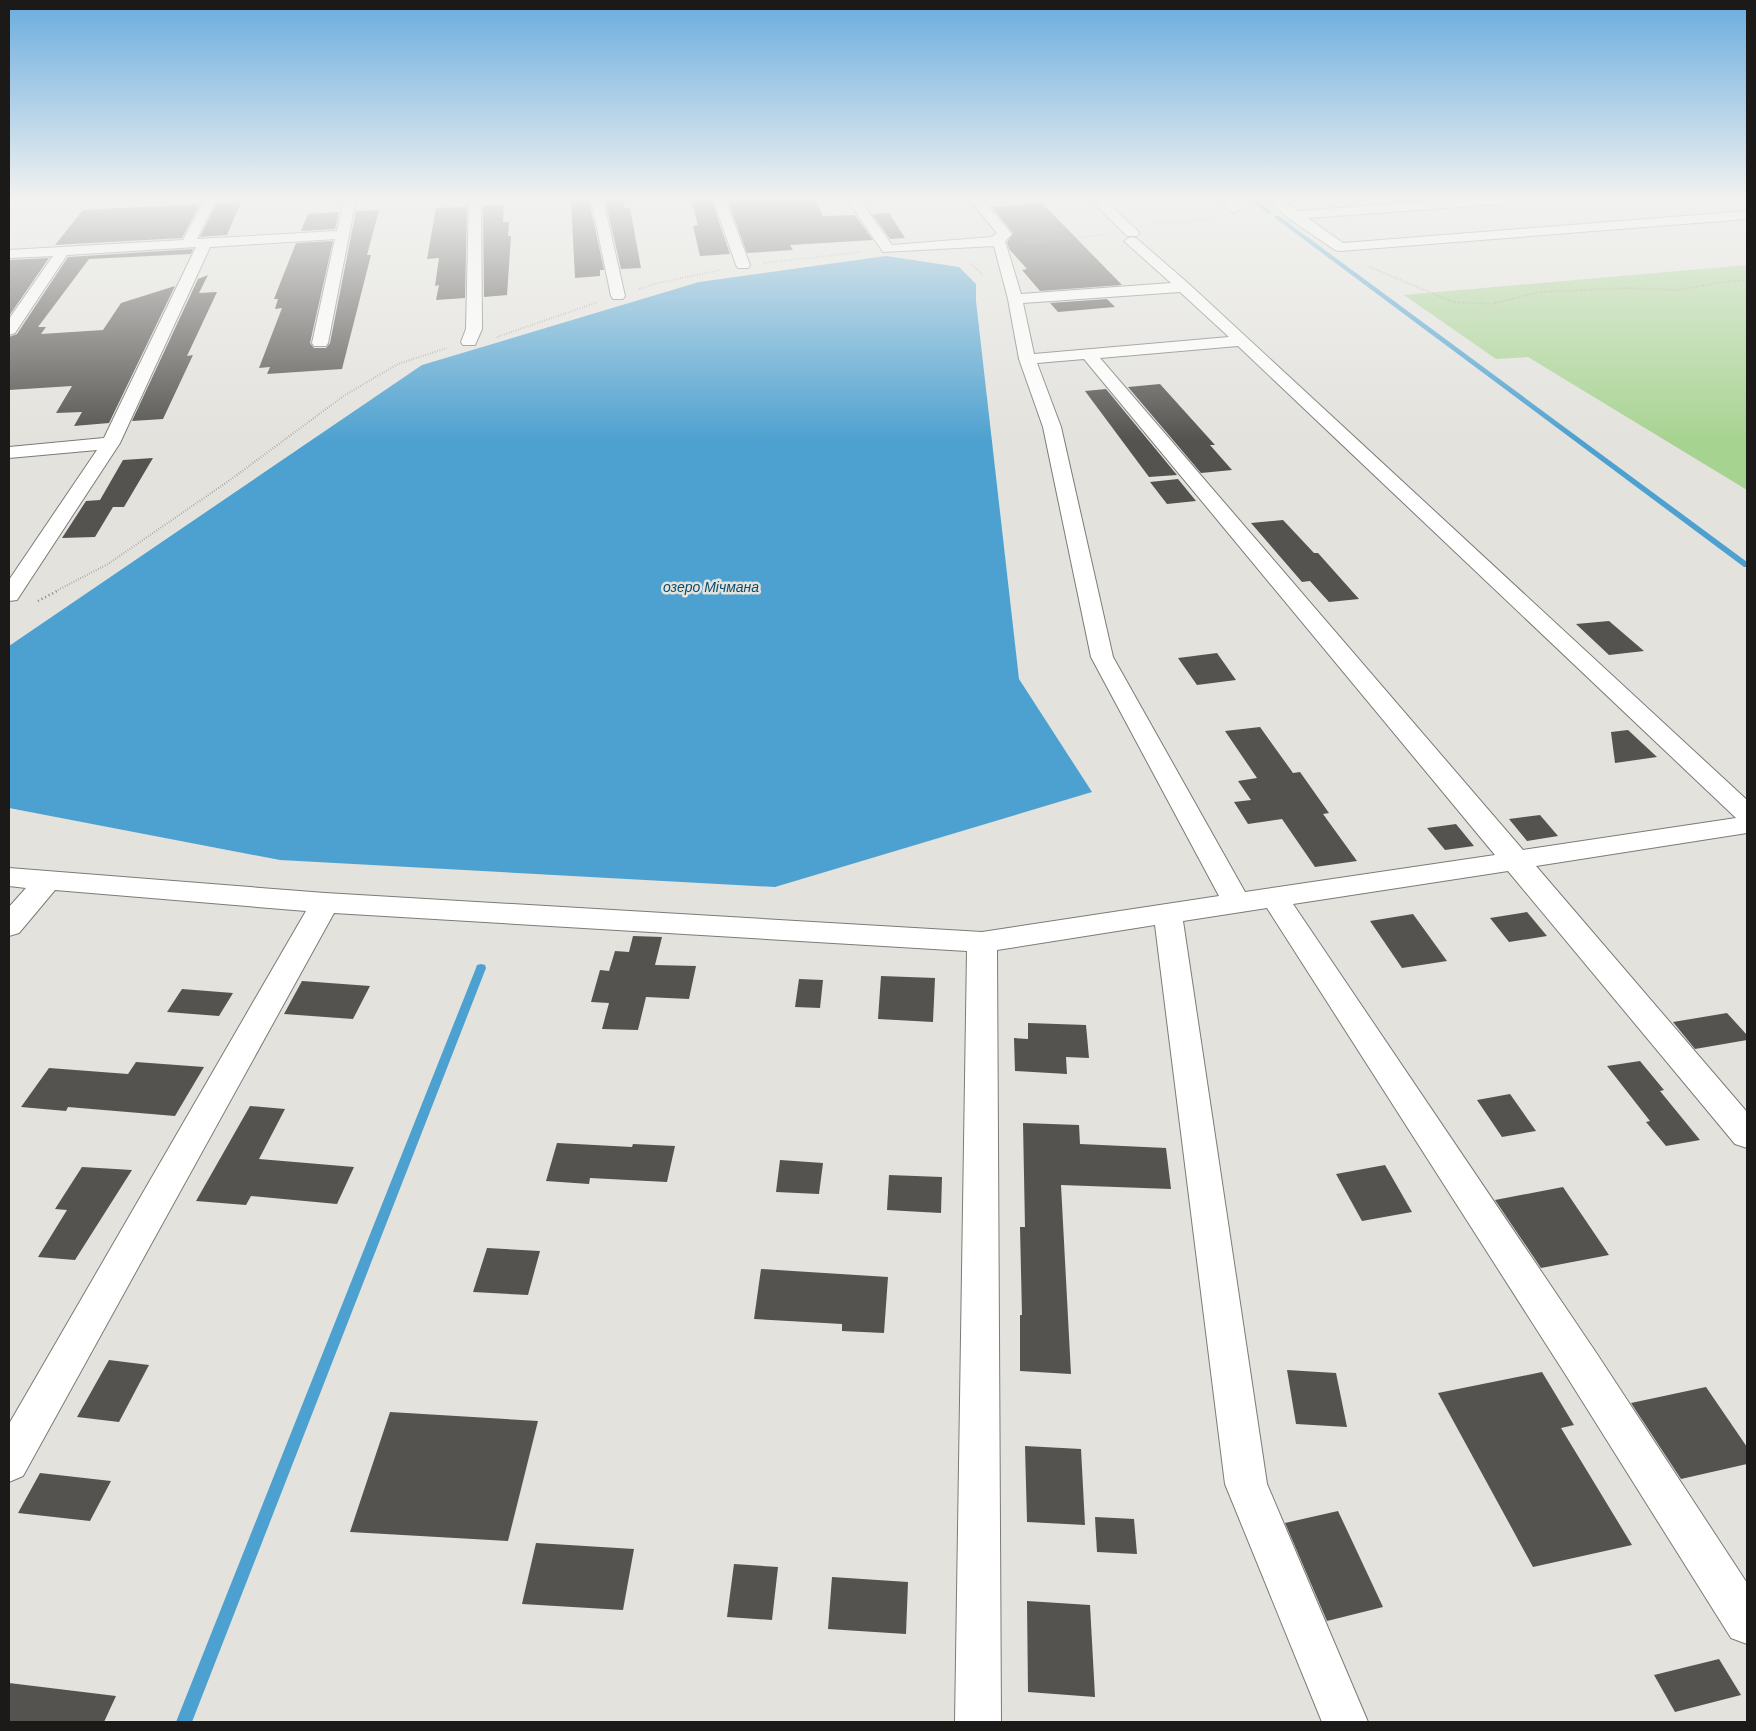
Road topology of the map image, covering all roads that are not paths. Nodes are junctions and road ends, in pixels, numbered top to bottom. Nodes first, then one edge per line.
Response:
1 (43, 280) edge
2 (180, 280) edge
3 (333, 280) edge
4 (474, 280) edge
5 (614, 280) edge
6 (1009, 280) edge
7 (1177, 280) edge
8 (1184, 287) junction
9 (618, 296) road end
10 (1015, 299) junction
11 (9, 330) edge
12 (1242, 341) junction
13 (469, 342) road end
14 (320, 343) dead end
15 (1088, 354) junction
16 (1027, 359) junction
17 (111, 443) junction
18 (9, 452) edge
19 (9, 595) edge
20 (1747, 814) edge
21 (1747, 825) edge
22 (1516, 860) junction
23 (9, 877) edge
24 (48, 880) junction
25 (1274, 898) junction
26 (325, 903) junction
27 (1237, 903) junction
28 (1168, 914) junction
29 (9, 926) edge
30 (982, 942) junction
31 (1747, 1135) edge
32 (9, 1462) edge
33 (1747, 1622) edge
34 (978, 1722) edge
35 (1345, 1722) edge

1 - 11 street
2 - 17 street
3 - 14 street
4 - 13 street
5 - 9 street
6 - 10 street
7 - 8 street
8 - 10 street
8 - 12 street
10 - 16 street
12 - 15 street
12 - 20 street
15 - 16 street
15 - 22 street
16 - 27 street
17 - 18 street
17 - 19 street
21 - 22 street
22 - 25 street
22 - 31 street
23 - 24 street
24 - 26 street
24 - 29 street
25 - 27 street
25 - 33 street
26 - 30 street
26 - 32 street
27 - 28 street
28 - 30 street
28 - 35 street
30 - 34 street

